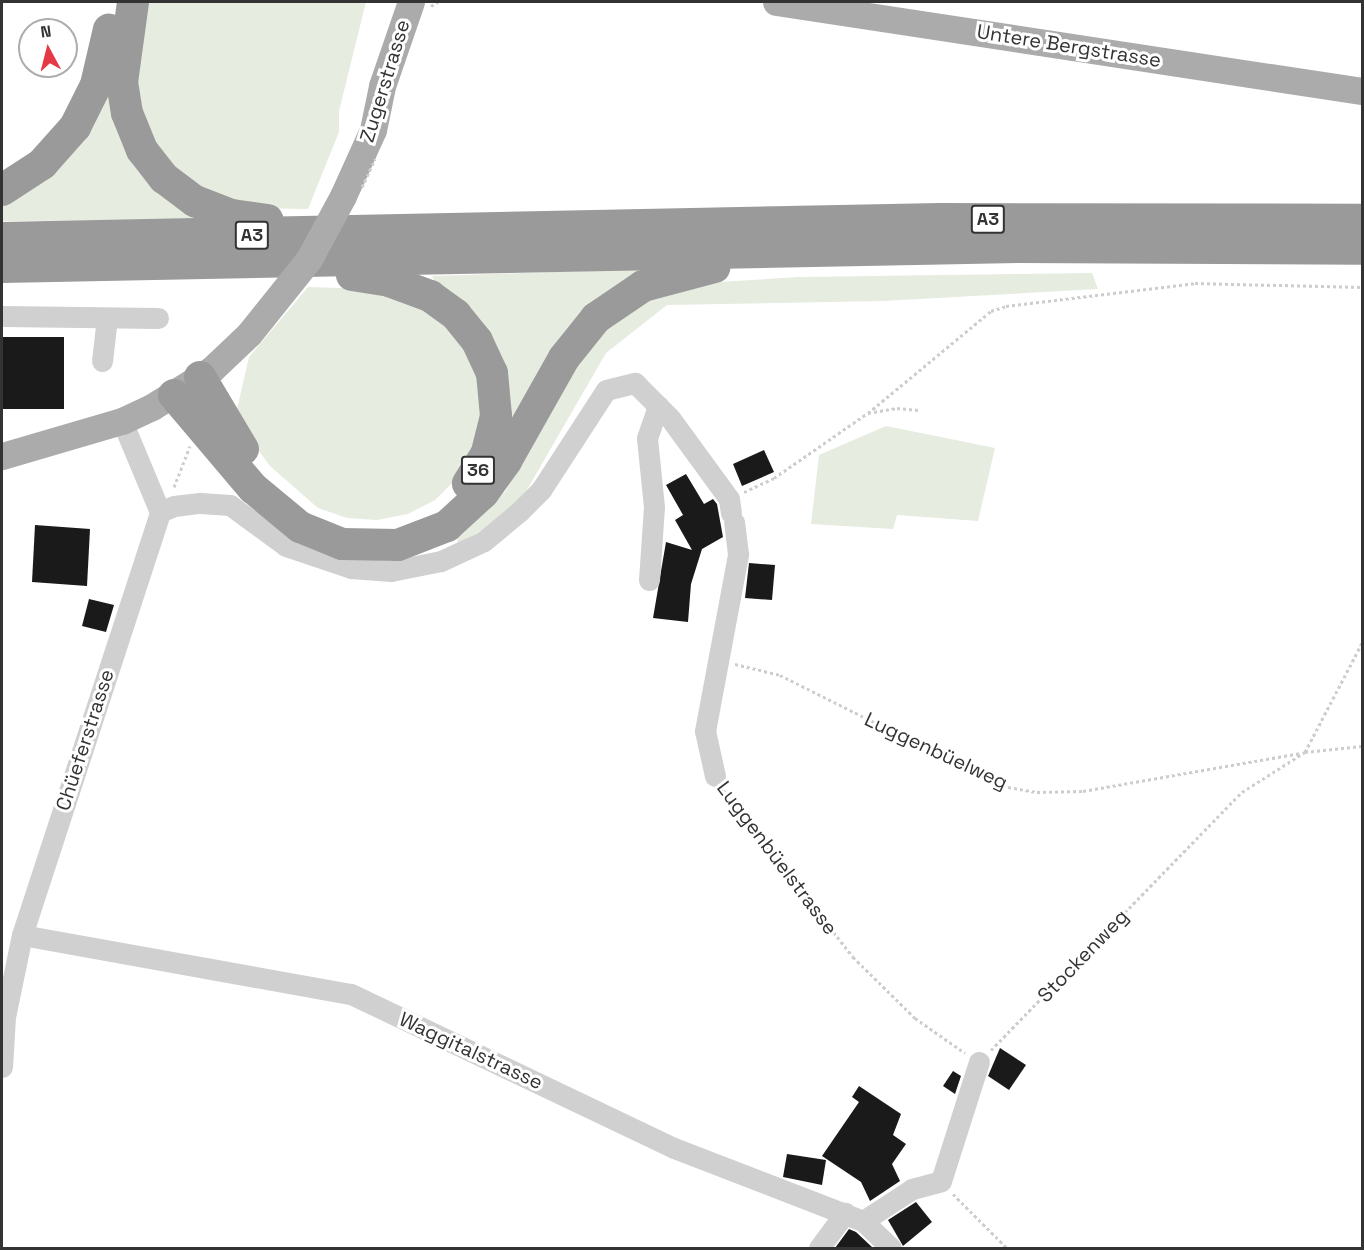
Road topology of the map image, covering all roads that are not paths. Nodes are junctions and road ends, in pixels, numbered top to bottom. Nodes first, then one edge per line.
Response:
1 (113, 2) edge
2 (133, 2) edge
3 (390, 2) edge
4 (411, 2) edge
5 (776, 2) edge
6 (1362, 91) edge
7 (357, 159) junction
8 (2, 190) edge
9 (1362, 220) edge
10 (502, 228) junction
11 (2, 238) edge
12 (1362, 249) edge
13 (816, 250) junction
14 (264, 263) junction
15 (2, 267) edge
16 (2, 316) edge
17 (107, 318) junction
18 (158, 318) dead end
19 (102, 362) dead end
20 (200, 377) junction
21 (174, 395) junction
22 (658, 406) junction
23 (122, 421) junction
24 (2, 441) edge
25 (44, 443) junction
26 (2, 456) edge
27 (160, 512) junction
28 (649, 580) dead end
29 (715, 776) road end
30 (22, 935) junction
31 (979, 1062) road end
32 (2, 1067) edge
33 (854, 1217) junction
34 (819, 1248) edge
35 (891, 1248) edge

1 - 8 highway
2 - 10 highway
3 - 7 main road, Zugerstrasse
4 - 7 main road, Zugerstrasse
5 - 6 main road, Untere Bergstrasse
7 - 20 main road, Zugerstrasse, bridge
9 - 10 highway, A3
10 - 11 highway, A3
12 - 13 highway, A3
13 - 14 highway, A3
13 - 21 highway
14 - 15 highway, A3
14 - 20 highway, 36
16 - 17 street
17 - 18 street
17 - 19 street
20 - 21 main road, Zugerstrasse
21 - 23 main road, Zugerstrasse
22 - 27 street
22 - 28 street
22 - 29 street, Luggenbüelstrasse
23 - 25 main road, Zugerstrasse
23 - 27 street
24 - 25 main road, Zugerstrasse
25 - 26 main road, Zugerstrasse
27 - 30 street, Chüeferstrasse
30 - 32 street, Chüeferstrasse
30 - 33 street, Waggitalstrasse
31 - 33 street
33 - 34 street
33 - 35 street, Waggitalstrasse

